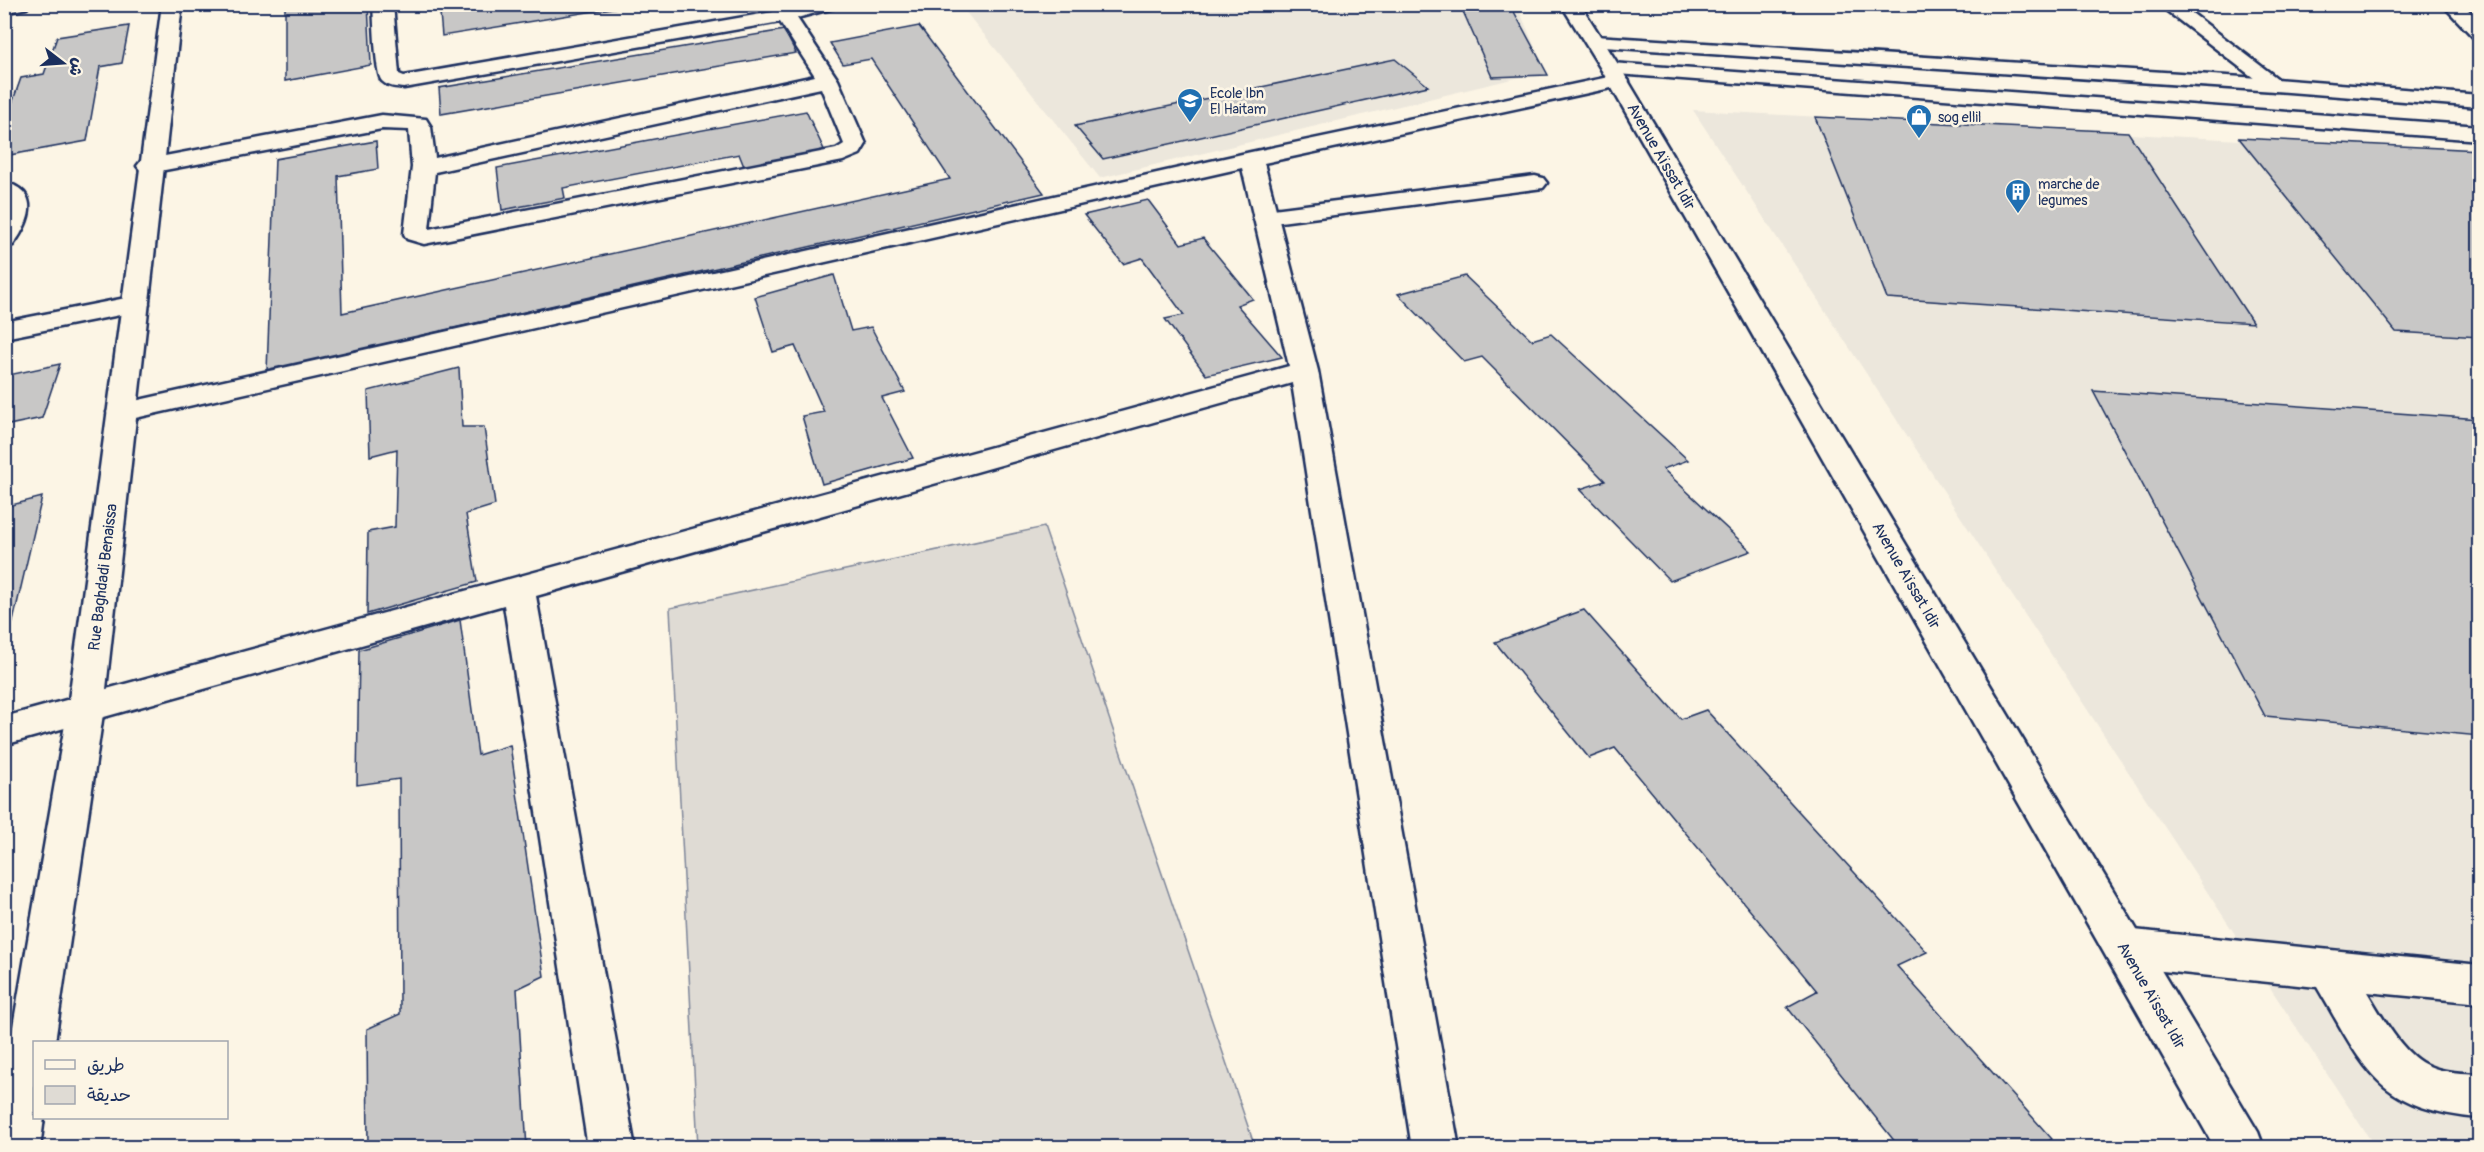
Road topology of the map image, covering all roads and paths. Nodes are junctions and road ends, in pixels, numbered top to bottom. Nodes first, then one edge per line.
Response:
1 (20, 4) edge
2 (172, 4) edge
3 (383, 4) edge
4 (827, 4) edge
5 (1570, 4) edge
6 (2167, 4) edge
7 (2451, 4) edge
8 (4, 7) edge
9 (781, 10) edge
10 (2480, 33) edge
11 (1608, 64) junction
12 (828, 80) junction
13 (2275, 85) junction
14 (2480, 101) edge
15 (2480, 133) edge
16 (1251, 159) junction
17 (149, 166) junction
18 (424, 167) junction
19 (1535, 183) dead end
20 (4, 189) edge
21 (1264, 217) junction
22 (4, 240) edge
23 (136, 304) junction
24 (4, 330) edge
25 (1304, 371) junction
26 (123, 412) junction
27 (518, 589) junction
28 (86, 708) junction
29 (4, 731) edge
30 (2124, 948) junction
31 (2329, 968) junction
32 (2480, 984) edge
33 (33, 1041) edge
34 (33, 1041) edge
35 (2480, 1096) edge
36 (16, 1148) edge
37 (612, 1148) edge
38 (1436, 1148) edge
39 (2241, 1148) edge

1 - 8 street
2 - 17 street, Rue Baghdadi Benaissa
3 - 9 street
4 - 9 street
5 - 11 street, Avenue Aïssat Idir
6 - 13 street
7 - 10 street
9 - 12 street
11 - 13 street
11 - 15 street
11 - 16 street
11 - 30 street, Avenue Aïssat Idir
12 - 18 street
12 - 18 street
13 - 14 street
16 - 21 street
16 - 26 street
17 - 18 street
17 - 23 street, Rue Baghdadi Benaissa
19 - 21 street
20 - 22 street
21 - 25 street
23 - 24 street
23 - 26 street, Rue Baghdadi Benaissa
25 - 27 street
25 - 38 street
26 - 28 street, Rue Baghdadi Benaissa
27 - 28 street
27 - 37 street
28 - 29 street
28 - 34 street, Rue Baghdadi Benaissa
30 - 31 street
30 - 39 street, Avenue Aïssat Idir
31 - 32 street
31 - 35 street
33 - 36 street, Rue Baghdadi Benaissa

